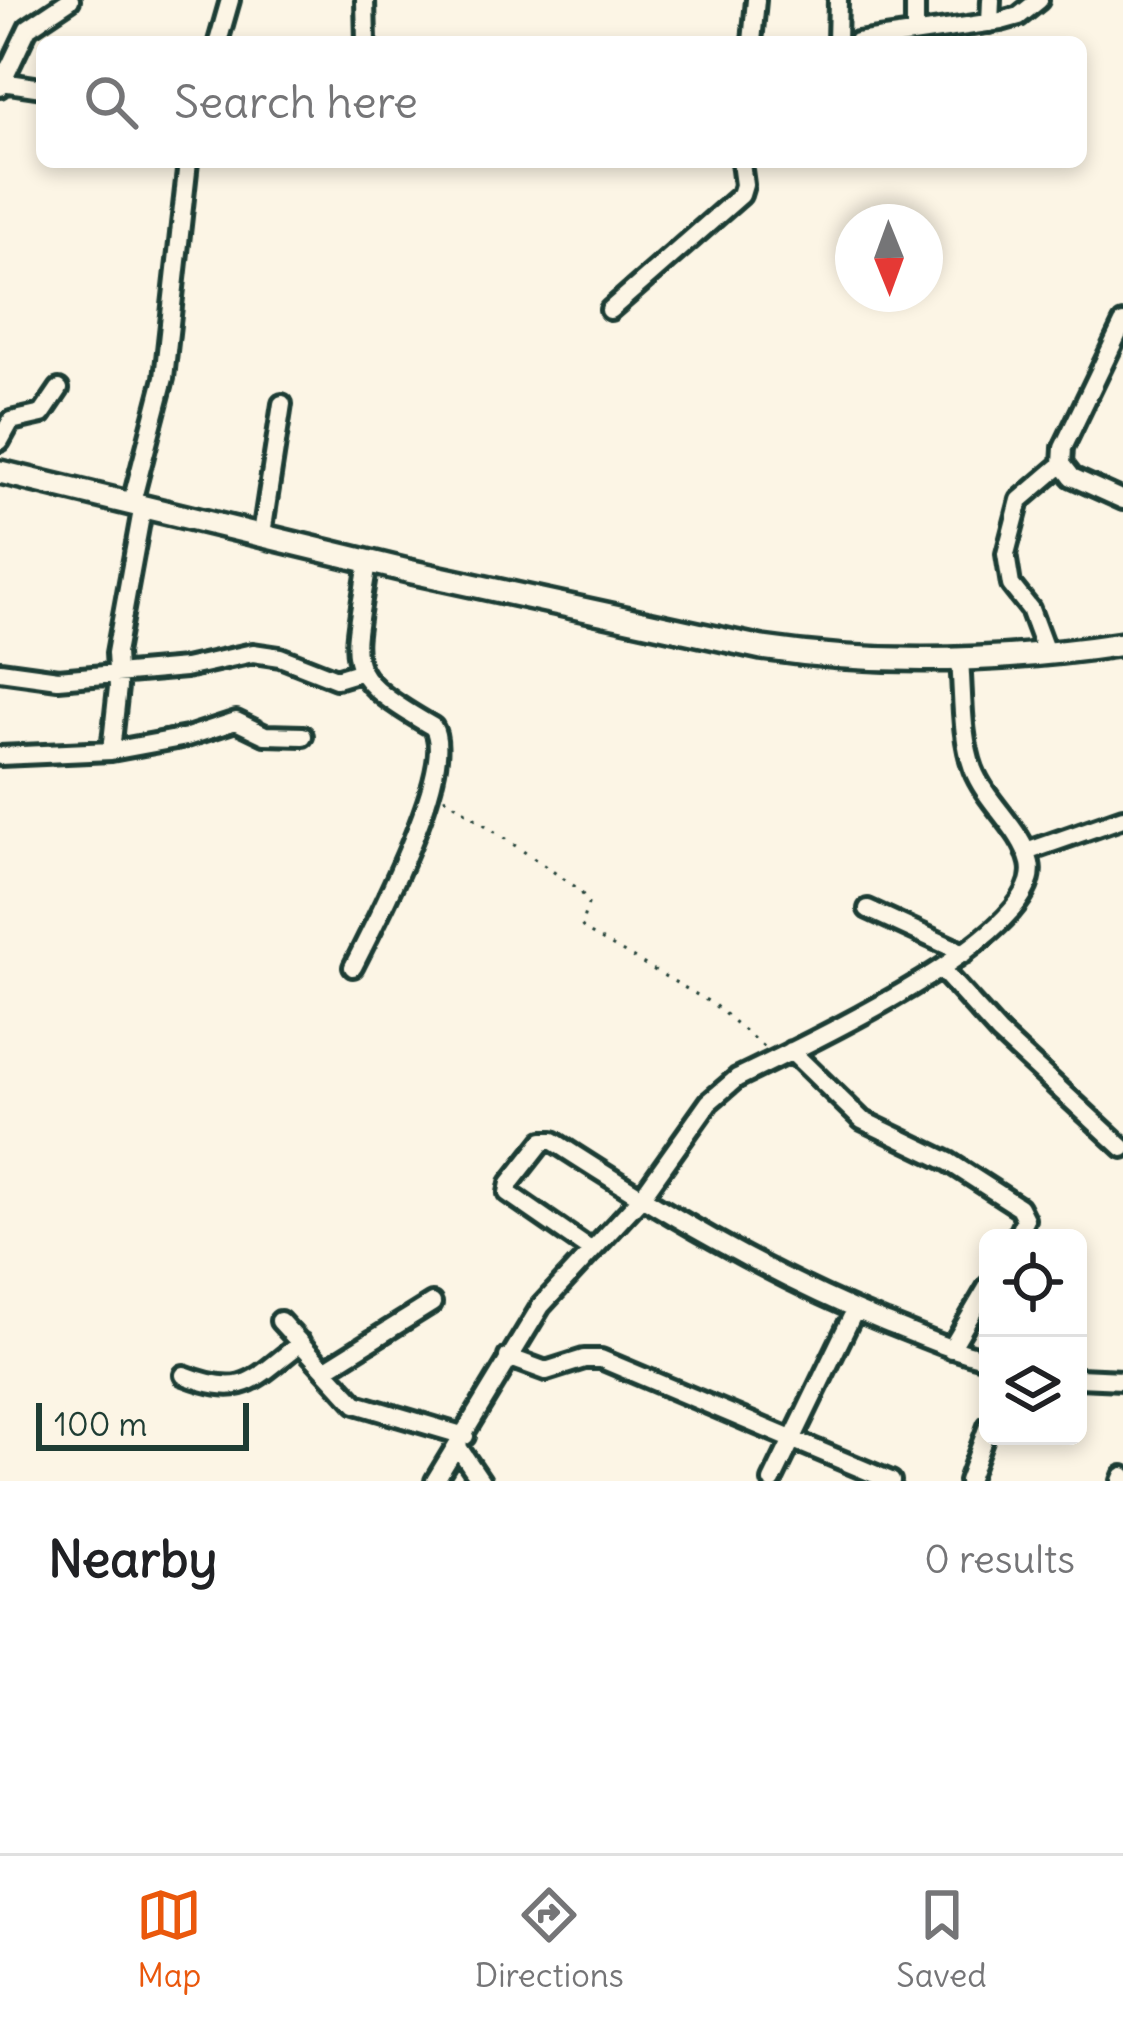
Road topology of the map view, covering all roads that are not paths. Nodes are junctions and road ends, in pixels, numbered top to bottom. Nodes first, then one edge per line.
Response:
1 (70, 0) edge
2 (230, 0) edge
3 (365, 0) edge
4 (755, 0) edge
5 (838, 0) edge
6 (915, 0) edge
7 (991, 0) edge
8 (1039, 0) edge
9 (990, 22) junction
10 (28, 28) junction
11 (915, 33) junction
12 (220, 36) edge
13 (366, 36) edge
14 (752, 36) edge
15 (837, 36) edge
16 (896, 36) edge
17 (0, 46) edge
18 (1, 84) edge
19 (36, 87) edge
20 (187, 168) edge
21 (743, 168) edge
22 (610, 310) dead end
23 (1123, 323) edge
24 (58, 389) dead end
25 (282, 404) dead end
26 (0, 441) edge
27 (1062, 464) junction
28 (0, 472) edge
29 (1123, 500) edge
30 (138, 504) junction
31 (262, 534) junction
32 (374, 562) junction
33 (1123, 644) edge
34 (1046, 655) junction
35 (960, 660) junction
36 (0, 671) edge
37 (359, 672) junction
38 (117, 675) junction
39 (303, 736) dead end
40 (111, 751) junction
41 (0, 756) edge
42 (1123, 818) edge
43 (1026, 852) junction
44 (868, 909) dead end
45 (964, 953) junction
46 (352, 967) dead end
47 (941, 969) junction
48 (784, 1055) junction
49 (1123, 1148) edge
50 (641, 1198) junction
51 (1020, 1229) edge
52 (592, 1251) junction
53 (979, 1301) edge
54 (431, 1303) dead end
55 (855, 1310) junction
56 (280, 1321) dead end
57 (301, 1343) junction
58 (951, 1348) junction
59 (979, 1356) edge
60 (508, 1357) junction
61 (326, 1369) junction
62 (184, 1375) dead end
63 (1087, 1378) edge
64 (1123, 1380) edge
65 (792, 1440) junction
66 (981, 1445) edge
67 (457, 1448) junction
68 (435, 1481) edge
69 (456, 1481) edge
70 (481, 1481) edge
71 (772, 1481) edge
72 (891, 1481) edge
73 (968, 1481) edge

1 - 10 street
2 - 12 street
3 - 13 street
4 - 14 street
5 - 15 street
6 - 11 street
7 - 9 street
8 - 9 street
9 - 11 street
10 - 17 street
10 - 18 street
11 - 16 street
18 - 19 street
20 - 30 street
21 - 22 street
23 - 27 street
24 - 26 street
25 - 31 street
27 - 29 street
27 - 34 street
28 - 30 main road
30 - 31 main road
30 - 38 street
31 - 32 main road
32 - 35 main road
32 - 37 street
33 - 34 main road
34 - 35 main road
35 - 43 street
36 - 38 street
37 - 38 street
37 - 46 street
38 - 40 street
39 - 40 street
40 - 41 street
42 - 43 street
43 - 45 street
44 - 45 street
45 - 47 street
47 - 48 street
47 - 49 street
48 - 50 street
48 - 51 street
50 - 52 street
50 - 52 street
50 - 55 street
52 - 60 street
53 - 58 street
54 - 61 street
55 - 58 street
55 - 65 street
56 - 57 street
57 - 61 street
57 - 62 street
58 - 59 street
60 - 65 street
60 - 67 street
61 - 67 street
63 - 64 street
65 - 71 street
65 - 72 street
66 - 73 street
67 - 68 street
67 - 69 street
67 - 70 street

